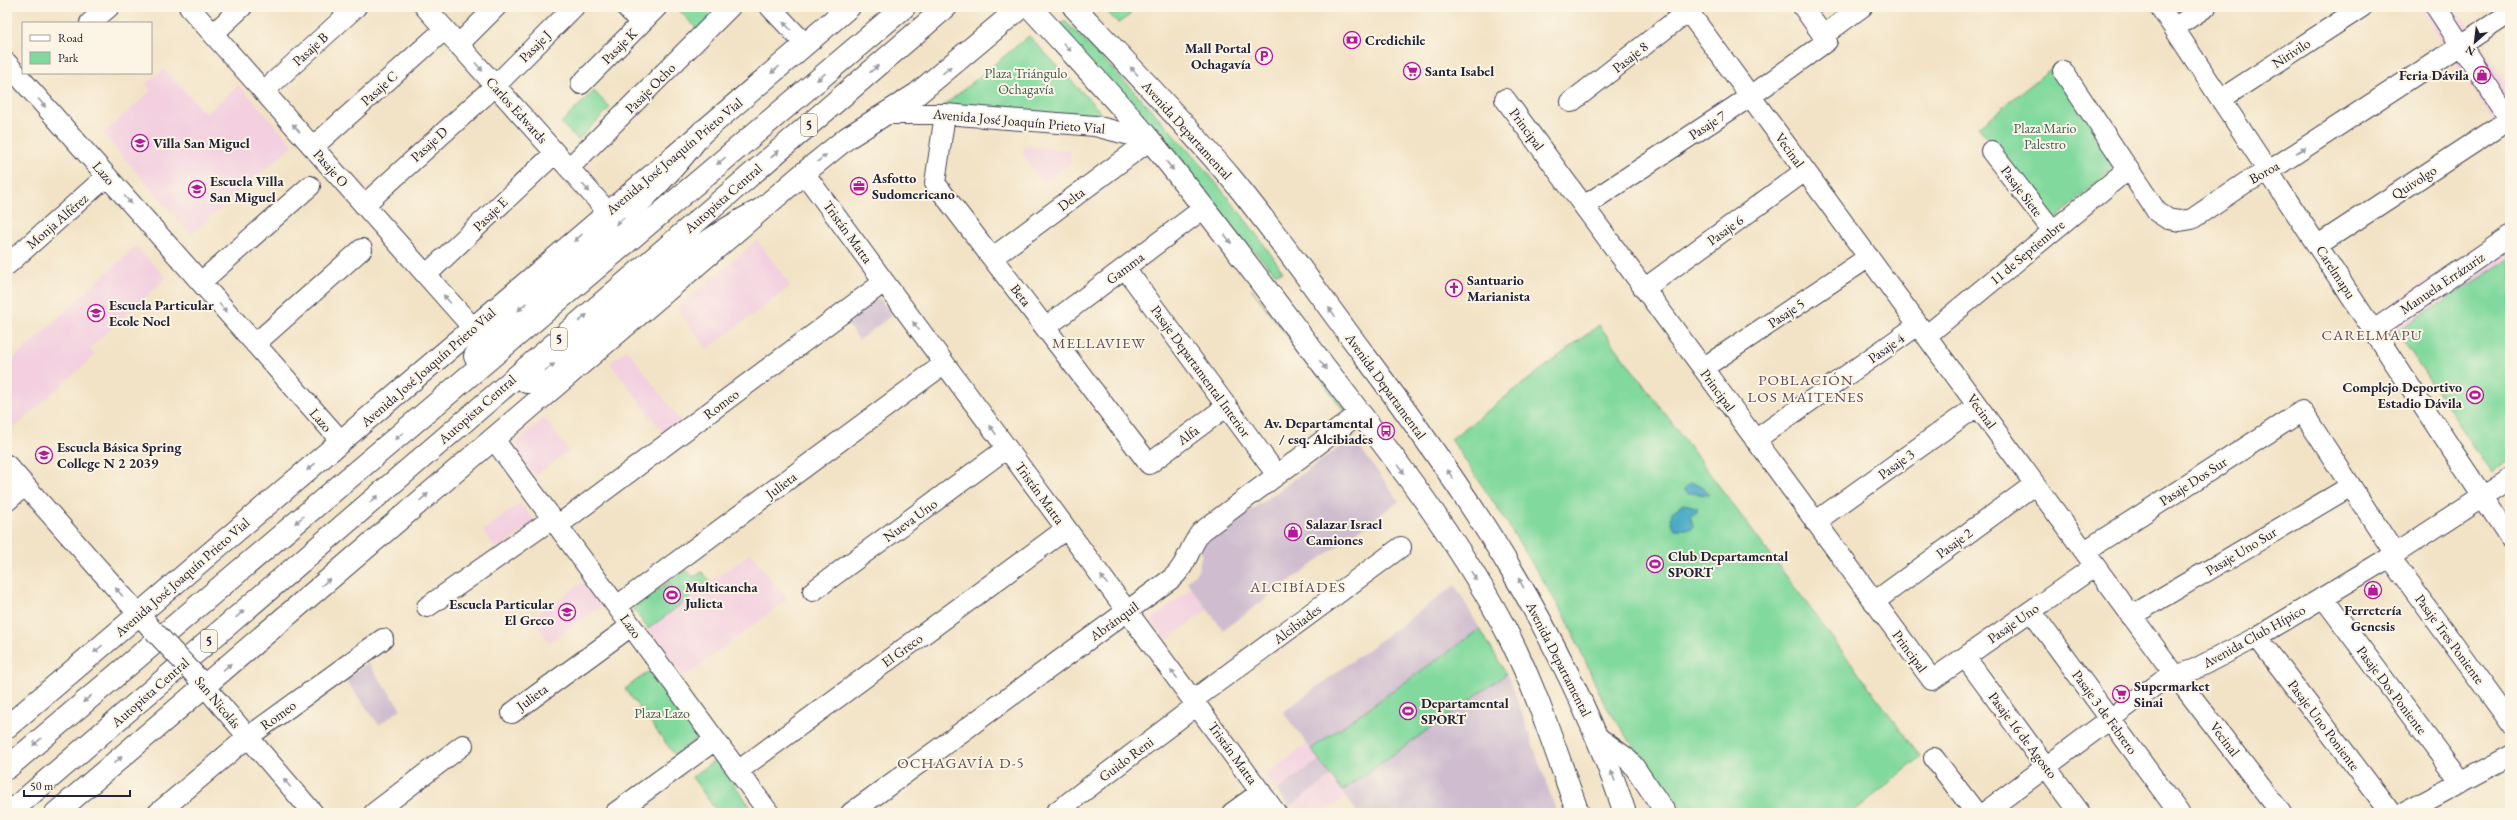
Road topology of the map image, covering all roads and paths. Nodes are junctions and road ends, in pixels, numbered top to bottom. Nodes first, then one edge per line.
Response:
1 (109, 7) edge
2 (189, 7) edge
3 (242, 7) edge
4 (356, 7) edge
5 (425, 7) edge
6 (496, 7) edge
7 (573, 7) edge
8 (626, 7) edge
9 (657, 7) edge
10 (730, 7) edge
11 (770, 7) edge
12 (849, 7) edge
13 (904, 7) edge
14 (946, 7) edge
15 (1022, 7) edge
16 (1030, 7) edge
17 (1074, 7) edge
18 (1803, 7) edge
19 (1862, 7) edge
20 (2160, 7) edge
21 (2206, 7) edge
22 (2362, 7) edge
23 (2436, 7) edge
24 (1687, 9) edge
25 (2510, 13) edge
26 (91, 22) edge
27 (642, 23) junction
28 (2174, 28) junction
29 (445, 29) junction
30 (213, 34) junction
31 (1825, 38) junction
32 (458, 44) junction
33 (805, 44) junction
34 (2461, 45) junction
35 (7, 63) edge
36 (2063, 71) dead end
37 (22, 73) edge
38 (29, 78) edge
39 (581, 84) dead end
40 (495, 86) junction
41 (264, 91) junction
42 (1751, 96) junction
43 (1505, 99) dead end
44 (2221, 99) junction
45 (1571, 102) dead end
46 (886, 114) junction
47 (944, 114) junction
48 (2510, 119) edge
49 (703, 131) junction
50 (1150, 140) junction
51 (313, 148) junction
52 (1991, 151) dead end
53 (555, 153) junction
54 (569, 168) junction
55 (2128, 168) junction
56 (1805, 171) junction
57 (2269, 171) junction
58 (804, 173) junction
59 (107, 176) junction
60 (310, 186) dead end
61 (364, 205) junction
62 (1584, 206) junction
63 (1204, 208) junction
64 (760, 210) junction
65 (608, 212) junction
66 (2052, 231) junction
67 (2510, 236) edge
68 (2318, 245) junction
69 (362, 249) dead end
70 (1869, 257) junction
71 (992, 258) junction
72 (7, 265) edge
73 (1125, 268) junction
74 (426, 276) junction
75 (200, 282) junction
76 (884, 282) junction
77 (1644, 289) junction
78 (1046, 327) junction
79 (473, 328) junction
80 (1922, 330) junction
81 (2374, 330) junction
82 (255, 344) junction
83 (944, 364) junction
84 (1703, 368) junction
85 (1227, 406) junction
86 (1977, 406) junction
87 (429, 411) junction
88 (2302, 411) joint
89 (1360, 413) junction
90 (447, 434) junction
91 (493, 438) junction
92 (1755, 440) junction
93 (341, 441) junction
94 (1007, 448) junction
95 (1149, 464) joint
96 (7, 465) edge
97 (1277, 475) junction
98 (2510, 479) edge
99 (2035, 484) junction
100 (25, 485) junction
101 (2351, 486) junction
102 (2484, 497) junction
103 (7, 501) edge
104 (555, 522) junction
105 (1815, 522) junction
106 (1066, 529) junction
107 (2510, 538) edge
108 (1401, 547) dead end
109 (2392, 555) junction
110 (2090, 559) junction
111 (813, 591) dead end
112 (2323, 597) junction
113 (1874, 602) junction
114 (617, 606) junction
115 (427, 607) dead end
116 (1127, 611) junction
117 (2031, 611) junction
118 (139, 614) junction
119 (2131, 616) junction
120 (631, 626) junction
121 (2257, 636) junction
122 (383, 639) dead end
123 (1965, 657) junction
124 (2175, 675) junction
125 (1932, 680) joint
126 (201, 681) junction
127 (1195, 703) junction
128 (512, 713) dead end
129 (2109, 719) junction
130 (2510, 722) edge
131 (7, 727) edge
132 (248, 737) junction
133 (1599, 738) junction
134 (715, 740) junction
135 (463, 745) dead end
136 (2510, 756) edge
137 (1934, 758) dead end
138 (2046, 767) junction
139 (7, 768) edge
140 (738, 771) junction
141 (2461, 782) junction
142 (1261, 792) junction
143 (9, 813) edge
144 (56, 813) edge
145 (158, 813) edge
146 (312, 813) edge
147 (374, 813) edge
148 (614, 813) edge
149 (769, 813) edge
150 (851, 813) edge
151 (1055, 813) edge
152 (1232, 813) edge
153 (1276, 813) edge
154 (1578, 813) edge
155 (1625, 813) edge
156 (1666, 813) edge
157 (1976, 813) edge
158 (1984, 813) edge
159 (2080, 813) edge
160 (2180, 813) edge
161 (2281, 813) edge
162 (2391, 813) edge
163 (2404, 813) edge

1 - 26 street
2 - 30 street, Pasaje O
3 - 30 street
4 - 41 street, Pasaje B
5 - 29 street, Carlos Edwards
6 - 32 street
7 - 40 street, Pasaje J
8 - 27 street
9 - 27 street, Pasaje K
10 - 54 street, Pasaje Ocho
33 -> 11 street
12 - 33 main road, Avenida José Joaquín Prieto Vial
13 -> 87 main road, Autopista Central / 5
90 -> 14 main road, Autopista Central / 5
46 -> 15 main road, Avenida José Joaquín Prieto Vial
16 -> 50 main road
133 -> 17 main road, Avenida Departamental
18 - 31 street
19 - 31 street, Pasaje 7
20 - 28 street, Carelmapu
21 - 28 street
22 - 44 street, Nirivilo
23 - 34 street
24 - 42 street, Vecinal
24 - 45 street, Pasaje 8
25 - 34 street, Boroa
27 - 39 street, Pasaje K
28 - 44 street, Carelmapu
29 - 32 street, Carlos Edwards
29 - 51 street, Pasaje C
30 - 41 street, Pasaje O
31 - 42 street, Pasaje 7
32 -> 40 street, Carlos Edwards
33 -> 49 main road, Avenida José Joaquín Prieto Vial
34 - 48 street
57 -> 34 street, Boroa
35 - 37 street, Lazo
36 - 55 street, Boroa
38 -> 59 street, Lazo
40 - 53 street, Carlos Edwards
40 - 61 street, Pasaje D
51 -> 41 street, Pasaje O
42 - 56 street, Vecinal
42 - 62 street, Pasaje 7
43 - 62 street, Principal
44 - 57 street, Carelmapu
46 - 47 street, Avenida José Joaquín Prieto Vial
58 -> 46 main road, Avenida José Joaquín Prieto Vial
47 - 50 street, Avenida José Joaquín Prieto Vial
47 - 71 street, Beta
48 - 68 street, Quivolgo
49 - 65 main road, Avenida José Joaquín Prieto Vial
49 -> 87 main road
50 -> 63 main road
50 - 71 street, Delta
51 - 61 street, Pasaje O
52 - 66 street, Pasaje Siete
53 - 54 street, Carlos Edwards
53 - 74 street, Pasaje E
54 -> 65 street, Carlos Edwards
55 - 57 street, Boroa
55 - 66 street, 11 de Septiembre
56 - 70 street, Vecinal
56 - 77 street, Pasaje 6
57 - 68 street, Carelmapu
58 - 64 main road, Avenida José Joaquín Prieto Vial
58 - 76 street, Tristán Matta
59 - 72 street, Monja Alférez
59 -> 75 street, Lazo
60 - 75 street
61 - 74 street, Pasaje O
62 - 77 street, Principal
63 - 73 street, Gamma
63 -> 89 main road
90 -> 64 main road
64 - 91 main road, Avenida José Joaquín Prieto Vial
65 -> 79 main road, Avenida José Joaquín Prieto Vial
66 - 80 street, 11 de Septiembre
67 - 81 street, Manuela Errázuriz
68 - 81 street, Carelmapu
69 - 82 street
70 - 80 street, Vecinal
70 - 84 street, Pasaje 5
71 - 78 street, Beta
73 - 78 street, Gamma
73 - 85 street, Pasaje Departamental Interior
79 -> 74 street, Pasaje O
75 -> 82 street, Lazo
83 -> 76 street, Tristán Matta
76 - 104 street, Romeo
77 - 84 street, Principal
78 - 95 street, Beta
79 - 93 main road, Avenida José Joaquín Prieto Vial
80 - 86 street, Vecinal
80 - 92 street, Pasaje 4
81 - 102 street, Carelmapu
82 - 93 street, Lazo
94 -> 83 street, Tristán Matta
83 - 114 street, Julieta
84 - 92 street, Principal
85 - 95 street, Alfa
85 - 97 street, Pasaje Departamental Interior
86 - 99 street, Vecinal
86 - 105 street, Pasaje 3
87 -> 139 main road, Autopista Central / 5
88 - 101 street, Pasaje Tres Poniente
88 - 110 street, Pasaje Dos Sur
89 - 97 street, Abránquil
89 -> 154 main road
143 -> 90 main road, Autopista Central / 5
91 - 104 street, Lazo
126 -> 91 main road, Avenida José Joaquín Prieto Vial
92 - 105 street, Principal
93 -> 118 main road, Avenida José Joaquín Prieto Vial
94 - 106 street, Tristán Matta
94 - 111 street, Nueva Uno
96 - 100 street, San Nicolás
97 - 116 street, Abránquil
98 - 102 street, Avenida Club Hípico
99 - 110 street, Vecinal
99 - 113 street, Pasaje 2
100 - 103 street
118 -> 100 street, San Nicolás
101 - 109 street, Pasaje Tres Poniente
101 - 119 street, Pasaje Uno Sur
102 - 107 street, Carelmapu
102 - 109 street, Avenida Club Hípico
104 - 114 street, Lazo
104 - 115 street, Romeo
105 - 113 street, Principal
116 -> 106 street, Tristán Matta
106 - 140 street, El Greco
108 - 127 street, Alcibiades
109 - 112 street, Avenida Club Hípico
109 - 130 street, Pasaje Tres Poniente
110 - 117 street, Pasaje Uno
110 - 119 street, Vecinal
112 - 121 street, Avenida Club Hípico
112 - 141 street, Pasaje Dos Poniente
113 - 125 street, Principal
114 - 120 street, Lazo
127 -> 116 street, Tristán Matta
116 - 150 street, Abránquil
117 - 123 street, Pasaje Uno
117 - 129 street, Pasaje 3 de Febrero
118 - 126 street, San Nicolás, bridge
118 -> 131 main road, Avenida José Joaquín Prieto Vial
119 - 124 street, Vecinal
120 - 128 street, Julieta
120 - 134 street, Lazo
121 - 124 street, Avenida Club Hípico
121 - 162 street, Pasaje Uno Poniente
122 - 132 street, Romeo
123 - 125 street, Pasaje Uno
123 - 138 street, Pasaje 16 de Agosto
124 - 129 street, Avenida Club Hípico
124 - 161 street, Vecinal
126 - 132 street, San Nicolás
144 -> 126 main road, Avenida José Joaquín Prieto Vial
127 - 142 street, Tristán Matta
127 - 151 street, Guido Reni
129 - 138 street, Avenida Club Hípico
129 - 160 street, Pasaje 3 de Febrero
132 - 145 street, Romeo
146 -> 132 street, San Nicolás
155 -> 133 main road, Avenida Departamental
133 - 156 street
134 - 140 street, Lazo
134 - 148 street
135 - 147 street
136 - 141 street
137 - 157 street
138 - 158 street, Avenida Club Hípico
138 - 159 street, Pasaje 16 de Agosto
140 - 149 street, Lazo
141 - 163 street
142 - 152 street
142 - 153 street, Tristán Matta

